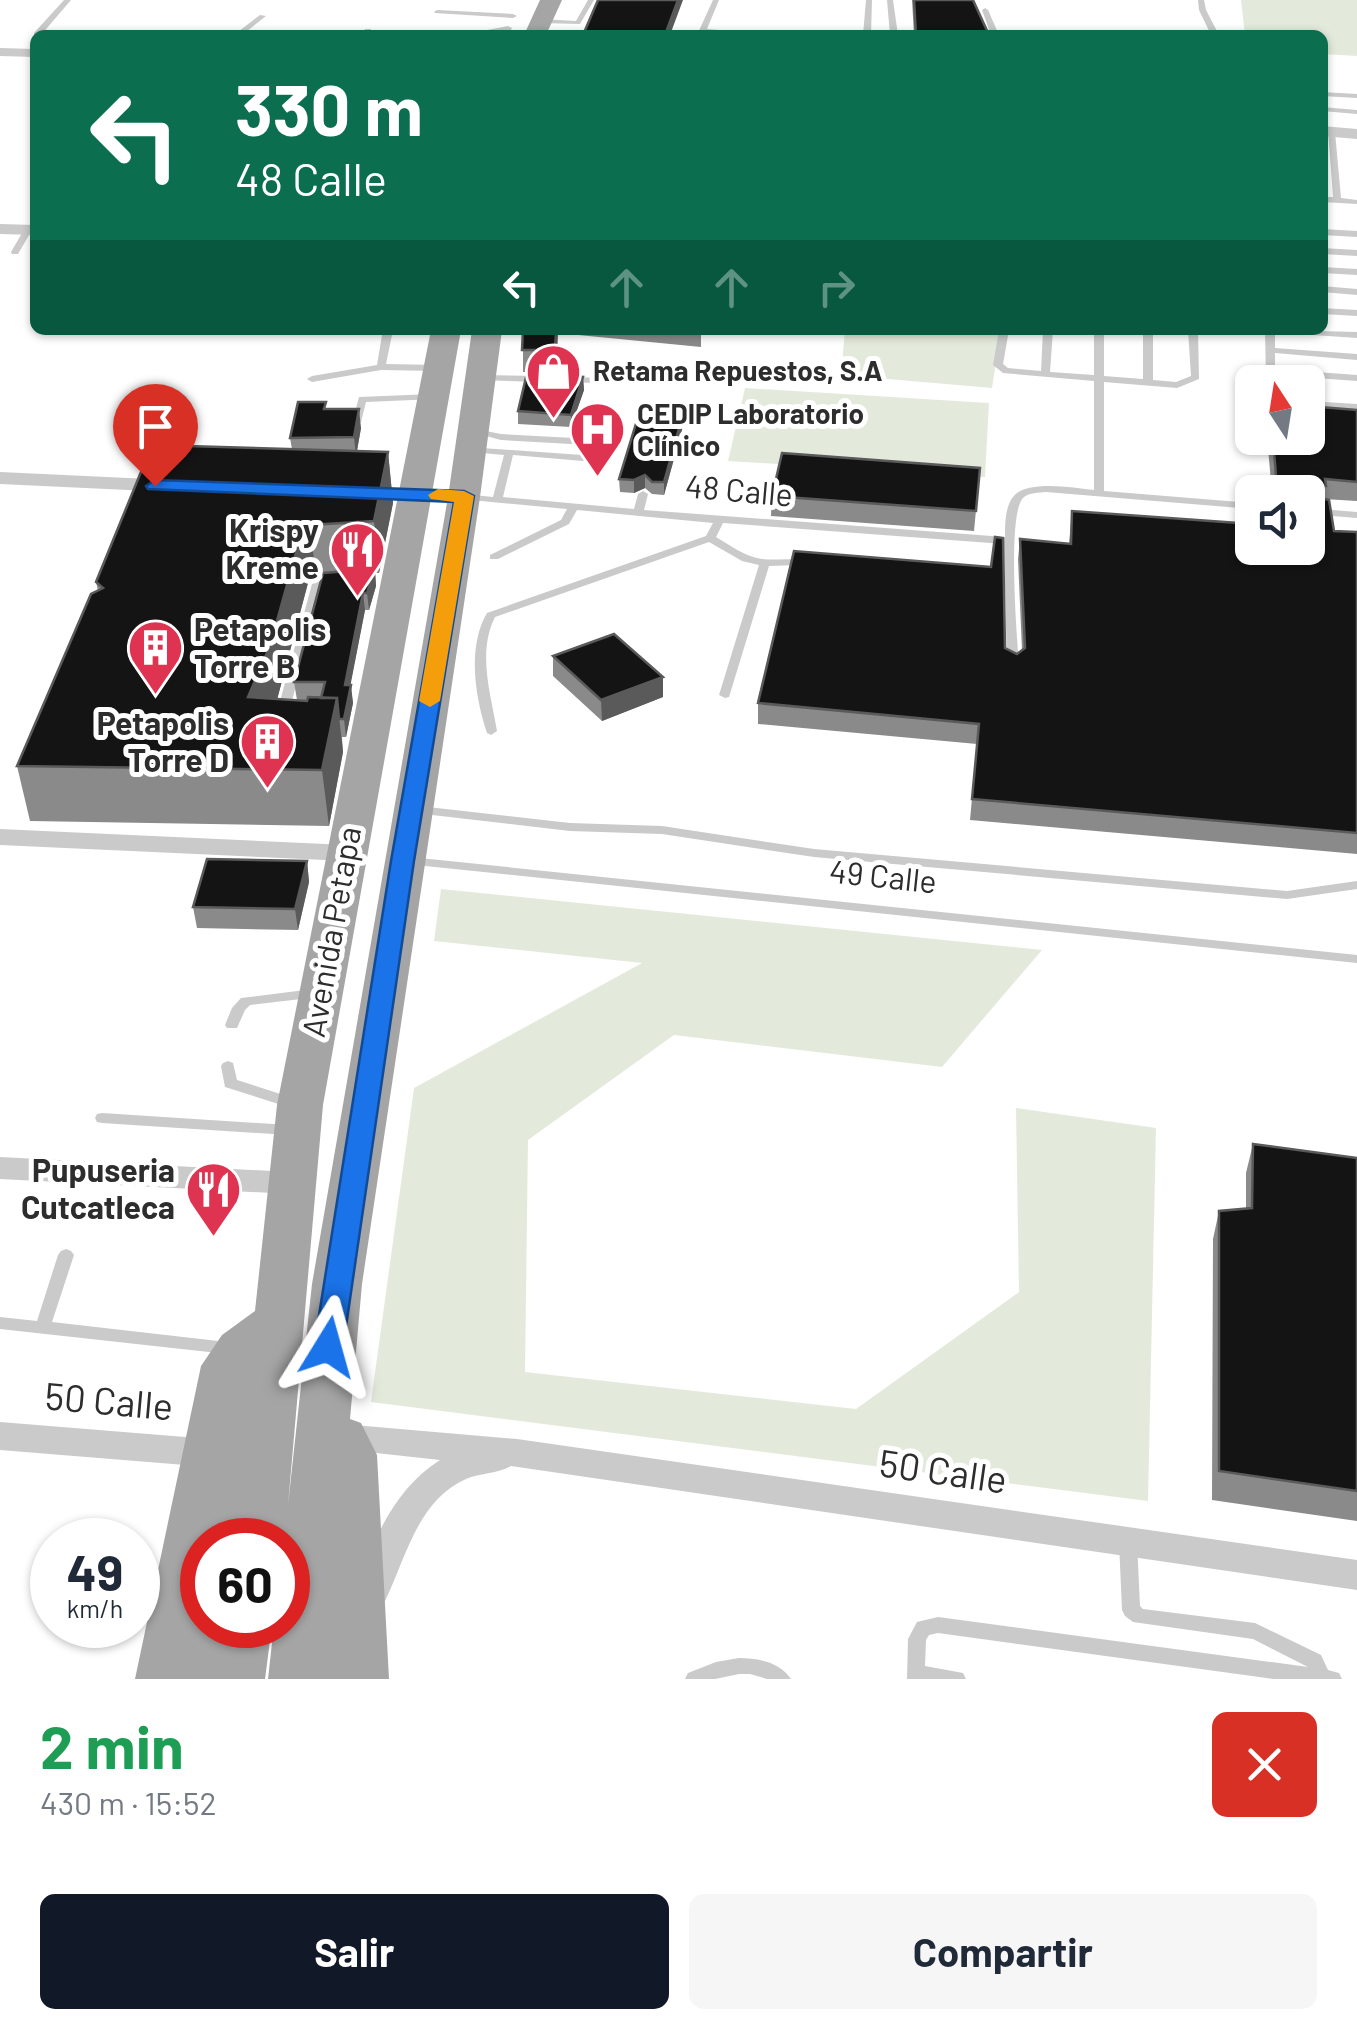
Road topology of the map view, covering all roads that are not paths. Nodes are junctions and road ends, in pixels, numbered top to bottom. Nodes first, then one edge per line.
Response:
1 (68, 0) edge
2 (591, 0) edge
3 (716, 0) edge
4 (869, 0) edge
5 (890, 0) edge
6 (1201, 0) edge
7 (985, 10) dead end
8 (436, 12) dead end
9 (262, 16) dead end
10 (542, 19) edge
11 (512, 20) edge
12 (578, 23) junction
13 (41, 30) edge
14 (244, 30) edge
15 (481, 30) edge
16 (574, 30) edge
17 (703, 30) edge
18 (867, 30) edge
19 (893, 30) edge
20 (994, 30) edge
21 (1214, 30) edge
22 (0, 52) edge
23 (28, 53) edge
24 (1328, 94) edge
25 (1357, 96) edge
26 (1328, 110) edge
27 (1357, 112) edge
28 (1328, 131) edge
29 (1357, 134) edge
30 (1328, 138) edge
31 (1328, 199) edge
32 (1337, 200) junction
33 (1357, 202) edge
34 (0, 229) edge
35 (30, 230) edge
36 (1328, 232) edge
37 (30, 233) edge
38 (1357, 234) edge
39 (1328, 251) edge
40 (15, 252) dead end
41 (1357, 253) edge
42 (1328, 270) edge
43 (1357, 272) edge
44 (1328, 290) edge
45 (1357, 292) edge
46 (1328, 311) edge
47 (1357, 313) edge
48 (1328, 334) edge
49 (387, 335) dead end
50 (487, 335) edge
51 (1003, 335) edge
52 (1048, 335) edge
53 (1099, 335) edge
54 (1148, 335) edge
55 (1193, 335) edge
56 (1270, 335) edge
57 (1357, 336) edge
58 (1270, 350) junction
59 (1357, 356) edge
60 (439, 365) edge
61 (1271, 365) edge
62 (381, 368) junction
63 (1046, 375) junction
64 (481, 378) junction
65 (1325, 378) edge
66 (1357, 378) edge
67 (312, 380) dead end
68 (1097, 380) junction
69 (656, 382) dead end
70 (1148, 383) junction
71 (1325, 405) edge
72 (1357, 407) edge
73 (358, 420) edge
74 (471, 440) junction
75 (509, 453) junction
76 (0, 478) edge
77 (192, 487) edge
78 (406, 494) junction
79 (643, 494) dead end
80 (1099, 494) junction
81 (481, 498) junction
82 (1235, 505) edge
83 (574, 506) junction
84 (1325, 512) edge
85 (638, 513) junction
86 (1357, 515) edge
87 (718, 520) junction
88 (710, 538) junction
89 (1010, 541) junction
90 (494, 557) dead end
91 (799, 562) edge
92 (765, 563) junction
93 (352, 579) edge
94 (1013, 668) edge
95 (724, 695) dead end
96 (280, 728) edge
97 (491, 731) dead end
98 (411, 809) junction
99 (0, 837) edge
100 (347, 853) junction
101 (402, 861) junction
102 (1357, 884) edge
103 (1357, 959) edge
104 (320, 994) junction
105 (232, 1025) dead end
106 (228, 1066) dead end
107 (102, 1118) dead end
108 (299, 1118) junction
109 (0, 1168) edge
110 (291, 1183) junction
111 (66, 1255) dead end
112 (0, 1324) edge
113 (42, 1328) junction
114 (258, 1336) junction
115 (324, 1379) junction
116 (0, 1436) edge
117 (342, 1438) junction
118 (210, 1453) junction
119 (517, 1453) junction
120 (225, 1518) edge
121 (257, 1518) edge
122 (1128, 1542) junction
123 (1357, 1575) edge
124 (203, 1648) edge
125 (241, 1648) edge
126 (360, 1655) edge
127 (916, 1676) edge
128 (1322, 1678) edge
129 (164, 1679) edge
130 (198, 1679) edge
131 (236, 1679) edge
132 (297, 1679) edge
133 (328, 1679) edge
134 (694, 1679) edge
135 (782, 1679) edge
136 (956, 1679) edge
137 (1332, 1679) edge

1 - 13 lane
2 - 12 lane
3 - 17 lane
4 - 18 lane
5 - 19 lane
6 - 21 lane
7 - 20 lane
8 - 11 lane
9 - 14 lane
10 - 12 lane
11 - 15 lane
12 - 16 lane
22 - 23 street
24 - 25 lane
26 - 27 lane
28 - 29 street
30 - 32 lane
31 - 32 lane
32 - 33 lane
34 - 35 street
36 - 38 lane
37 - 40 lane
39 - 41 lane
42 - 43 lane
44 - 45 lane
46 - 47 lane
48 - 57 lane
49 - 62 lane
50 - 64 main road, Avenida Petapa
51 - 63 lane
52 - 63 lane
53 - 68 lane
54 - 70 lane
55 - 70 lane
56 - 58 lane
58 - 59 lane
58 - 61 lane
60 - 62 lane
60 - 73 lane
60 - 78 main road, Avenida Petapa
62 - 67 lane
63 - 68 lane
64 - 69 lane
64 - 74 main road, Avenida Petapa
65 - 66 lane
68 - 70 lane
68 - 80 lane
71 - 72 lane
74 - 75 lane
74 - 75 lane
74 - 81 main road, Avenida Petapa
75 - 81 lane
76 - 77 street
78 - 81 main road
78 - 100 main road, Avenida Petapa
79 - 85 lane
80 - 82 lane
80 - 89 lane
81 - 83 lane, 48 Calle
81 - 98 main road, Avenida Petapa
83 - 85 lane, 48 Calle
83 - 90 lane
84 - 86 lane
85 - 87 lane, 48 Calle
87 - 88 lane
87 - 89 lane, 48 Calle
88 - 92 lane
88 - 97 lane
89 - 94 lane
91 - 92 lane
92 - 95 lane
93 - 96 lane
98 - 101 main road, Avenida Petapa
98 - 102 lane
99 - 100 street
100 - 104 main road, Avenida Petapa
101 - 103 lane, 49 Calle
101 - 115 main road, Avenida Petapa
104 - 105 lane
104 - 108 main road, Avenida Petapa
106 - 108 lane
107 - 108 lane
108 - 110 main road, Avenida Petapa
109 - 110 street
110 - 114 main road, Avenida Petapa
111 - 113 lane
112 - 113 lane
113 - 114 lane
114 - 118 main road
114 - 120 main road
114 - 121 main road, Avenida Petapa
115 - 117 main road
115 - 132 main road, Avenida Petapa
116 - 118 street, 50 Calle
117 - 119 street, 50 Calle
117 - 126 main road
117 - 133 main road
118 - 129 main road
119 - 122 street, 50 Calle
119 - 126 street, 50 Calle
122 - 123 street, 50 Calle
122 - 128 lane
124 - 130 main road
125 - 131 main road
127 - 128 lane
127 - 136 lane
128 - 137 lane
134 - 135 lane

